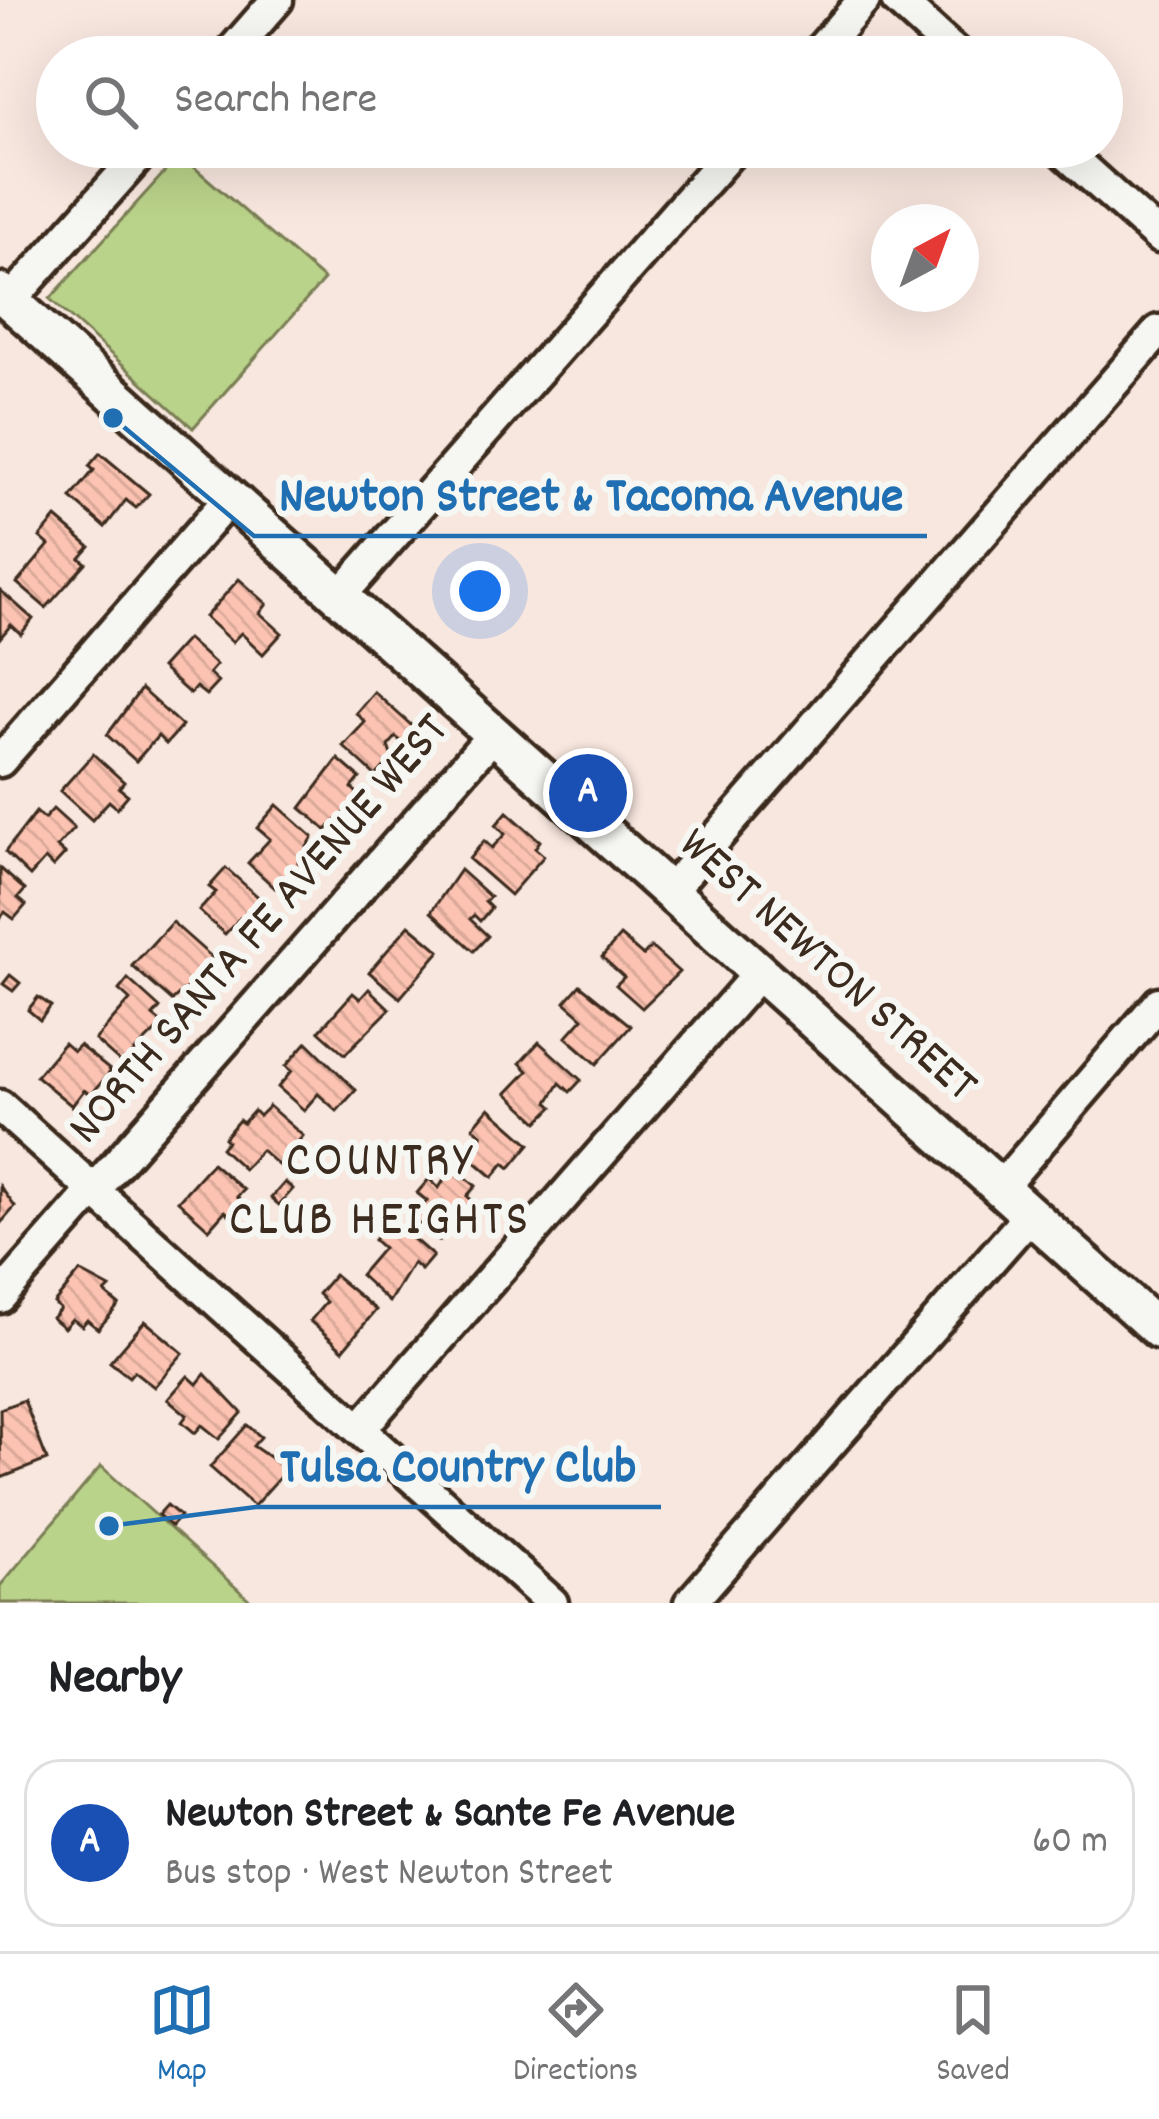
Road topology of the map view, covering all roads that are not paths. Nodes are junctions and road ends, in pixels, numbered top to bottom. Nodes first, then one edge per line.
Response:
1 (277, 0) edge
2 (864, 0) edge
3 (896, 0) edge
4 (245, 36) edge
5 (832, 36) edge
6 (936, 36) edge
7 (127, 168) edge
8 (717, 168) edge
9 (1082, 168) edge
10 (1159, 237) edge
11 (5, 296) edge
12 (1159, 331) edge
13 (230, 498) junction
14 (340, 596) junction
15 (494, 734) junction
16 (0, 761) edge
17 (670, 891) junction
18 (760, 972) junction
19 (1159, 1003) edge
20 (0, 1106) edge
21 (1000, 1187) junction
22 (93, 1190) junction
23 (1030, 1215) junction
24 (0, 1297) edge
25 (1159, 1330) edge
26 (360, 1430) junction
27 (553, 1603) edge
28 (690, 1603) edge

1 - 4 street
2 - 5 street
3 - 6 street
7 - 11 street
8 - 14 street
9 - 10 street
11 - 13 street, WEST NEWTON STREET
12 - 17 street
13 - 14 street, WEST NEWTON STREET
13 - 16 street
14 - 15 street, WEST NEWTON STREET
15 - 17 street, WEST NEWTON STREET
15 - 22 street, NORTH SANTA FE AVENUE WEST
17 - 18 street, WEST NEWTON STREET
18 - 21 street, WEST NEWTON STREET
18 - 26 street
19 - 21 street
20 - 22 street
21 - 23 street, WEST NEWTON STREET
22 - 24 street, NORTH SANTA FE AVENUE WEST
22 - 26 street
23 - 25 street, WEST NEWTON STREET
23 - 28 street
26 - 27 street

